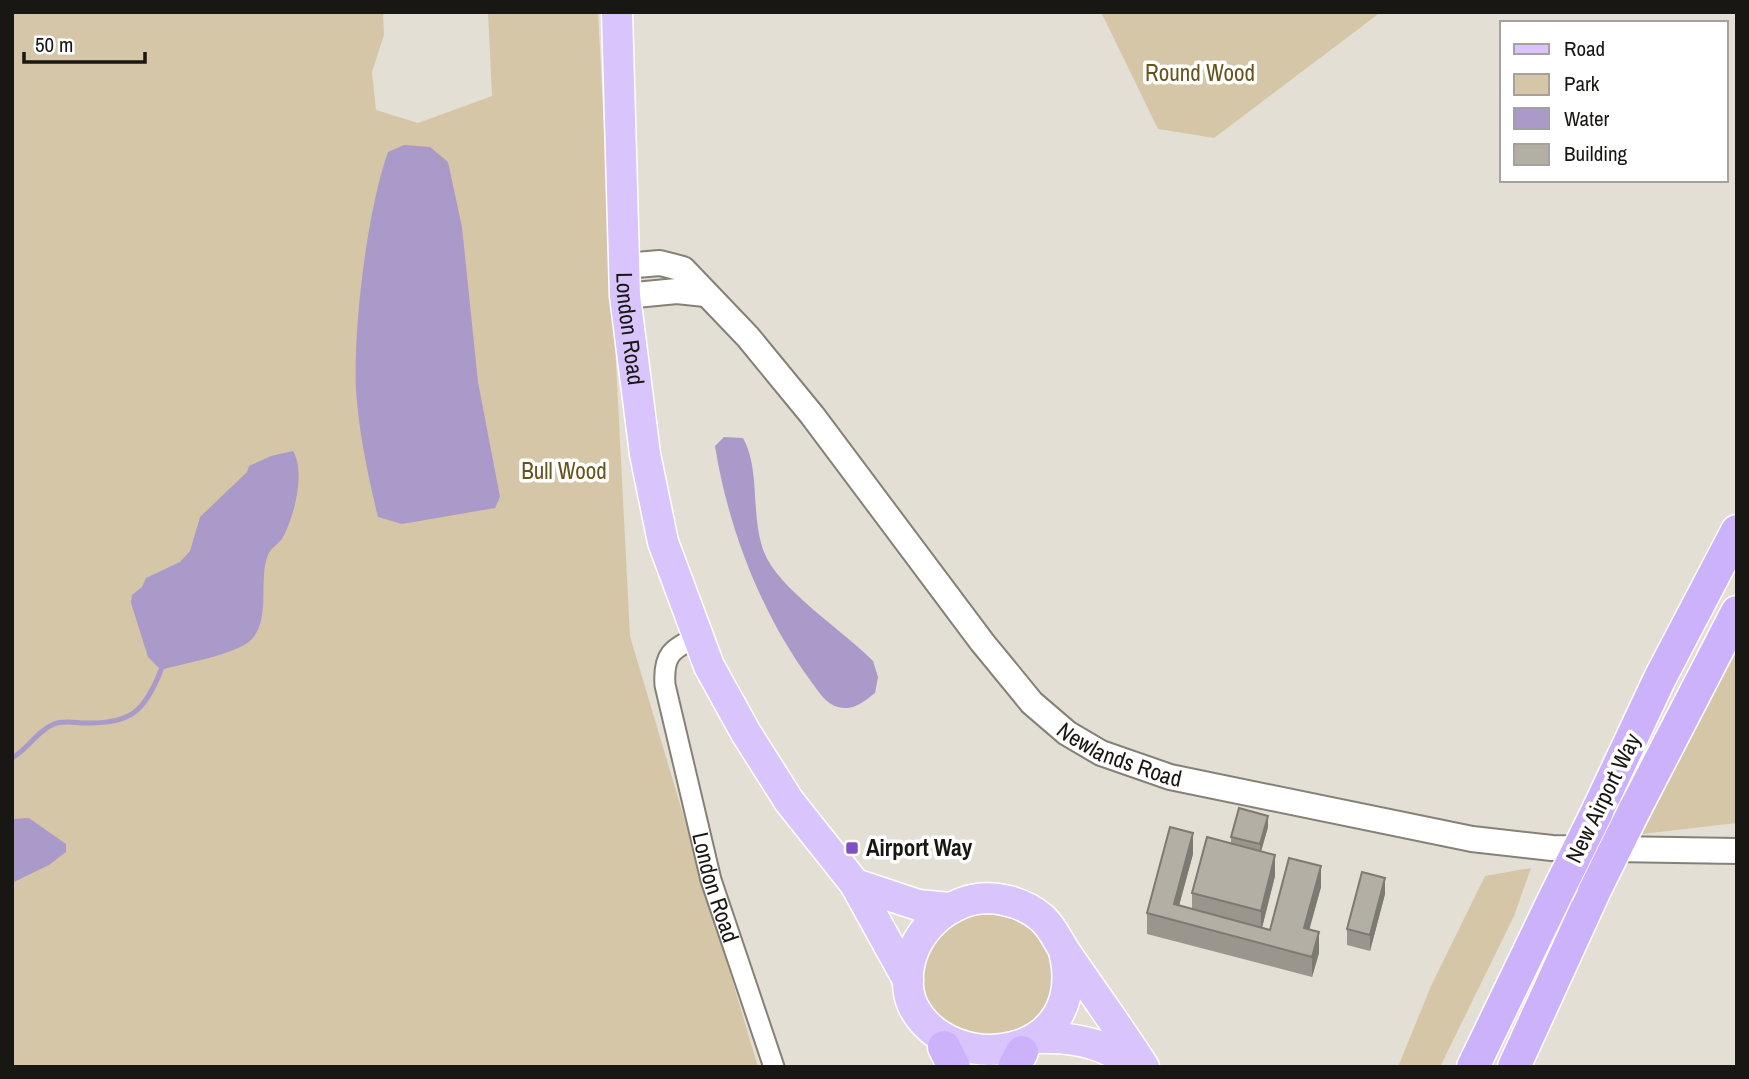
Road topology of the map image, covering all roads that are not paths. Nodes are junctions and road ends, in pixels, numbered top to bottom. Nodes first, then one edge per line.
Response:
1 (617, 12) edge
2 (624, 266) junction
3 (705, 294) junction
4 (625, 296) junction
5 (1737, 531) edge
6 (1737, 612) edge
7 (698, 637) junction
8 (1737, 851) edge
9 (855, 884) junction
10 (950, 908) junction
11 (1065, 951) junction
12 (908, 980) junction
13 (1027, 1053) edge
14 (949, 1057) edge
15 (1476, 1059) edge
16 (774, 1067) edge
17 (1143, 1067) edge
18 (1514, 1067) edge

1 - 2 main road, London Road
2 - 3 street, Newlands Road
2 - 4 main road, London Road
3 - 4 street
3 - 8 street, Newlands Road
4 - 7 main road, London Road
5 - 15 highway, New Airport Way, bridge
6 - 18 highway, New Airport Way, bridge
7 - 9 main road, London Road
7 - 16 street, London Road
9 - 10 main road
9 - 12 main road, London Road
10 - 11 main road
10 - 12 main road
11 - 13 main road
11 - 17 main road
12 - 14 main road
13 - 14 main road
13 - 17 main road

